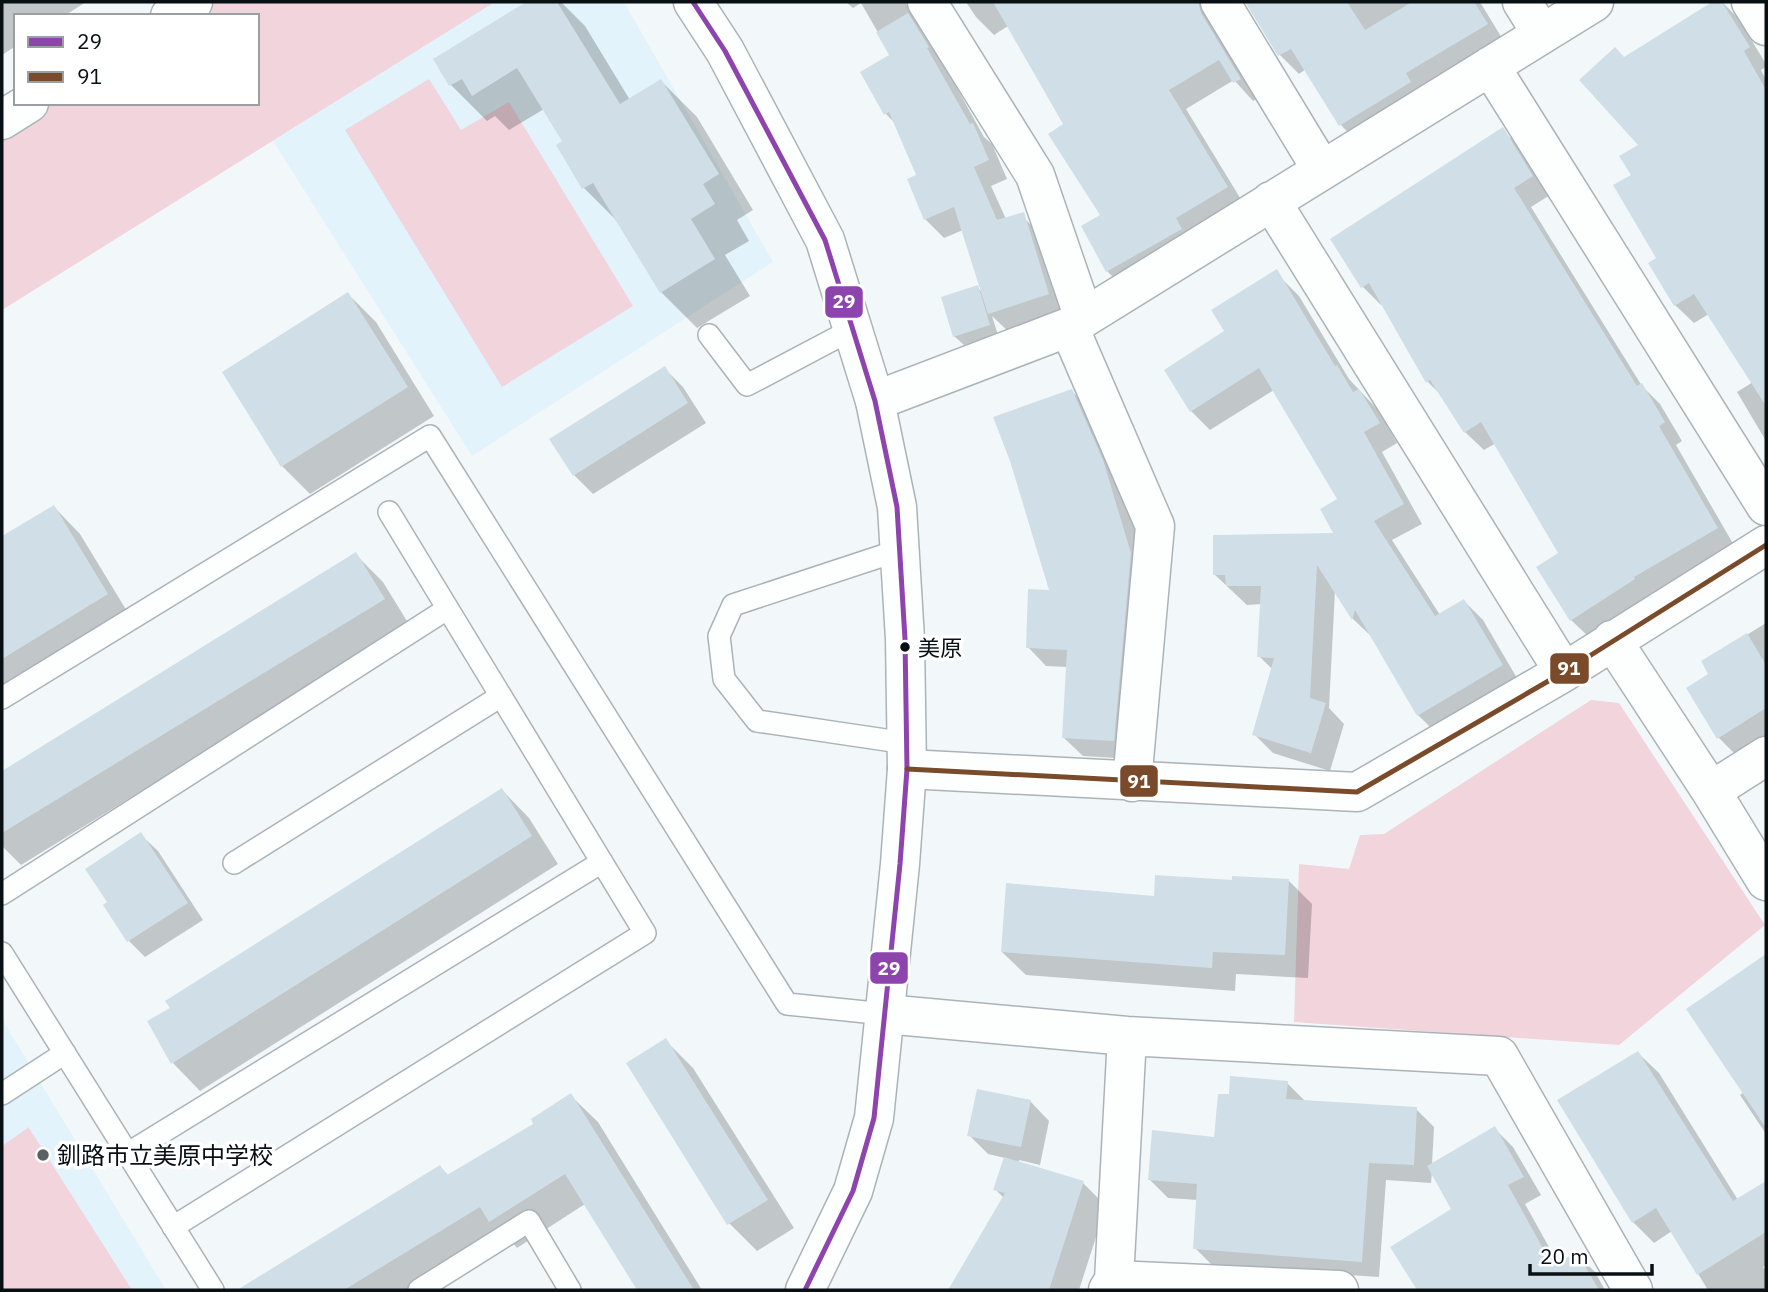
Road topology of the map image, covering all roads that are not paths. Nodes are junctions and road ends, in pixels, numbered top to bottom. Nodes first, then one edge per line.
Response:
1 (193, 2) edge
2 (693, 2) edge
3 (927, 2) edge
4 (1220, 2) edge
5 (1522, 2) edge
6 (1594, 2) edge
7 (1751, 2) edge
8 (173, 14) edge
9 (1766, 26) edge
10 (1542, 34) junction
11 (1490, 66) junction
12 (26, 105) edge
13 (2, 120) edge
14 (1322, 170) junction
15 (1271, 201) junction
16 (1077, 323) junction
17 (853, 329) junction
18 (709, 335) dead end
19 (875, 401) junction
20 (1766, 506) edge
21 (389, 512) dead end
22 (1766, 545) edge
23 (900, 550) junction
24 (447, 608) junction
25 (1612, 640) junction
26 (1564, 673) junction
27 (501, 696) junction
28 (2, 698) edge
29 (906, 756) junction
30 (1766, 756) edge
31 (1132, 782) junction
32 (1711, 791) junction
33 (602, 862) junction
34 (234, 863) dead end
35 (1766, 881) edge
36 (2, 894) edge
37 (2, 953) edge
38 (885, 1014) junction
39 (1127, 1036) junction
40 (65, 1053) junction
41 (2, 1094) edge
42 (127, 1154) junction
43 (173, 1227) junction
44 (1111, 1285) edge
45 (212, 1290) edge
46 (419, 1290) edge
47 (570, 1290) edge
48 (804, 1290) edge
49 (1339, 1290) edge
50 (1633, 1290) edge

1 - 8 street
2 - 17 street
3 - 16 street
4 - 14 street
5 - 10 street
6 - 10 street
7 - 9 street
10 - 11 street
11 - 14 street
11 - 20 street
12 - 13 street
14 - 15 street
15 - 16 street
15 - 26 street
16 - 19 street
16 - 31 street
17 - 18 lane
17 - 19 street
19 - 23 street
21 - 24 lane
22 - 25 street
23 - 29 street
23 - 29 lane
24 - 27 lane
24 - 36 lane
25 - 26 street
25 - 32 street
26 - 31 street
27 - 33 lane
27 - 34 lane
28 - 38 lane
29 - 31 street
29 - 38 street
30 - 32 street
32 - 35 street
33 - 42 lane
33 - 43 lane
37 - 40 lane
38 - 39 street
38 - 48 street
39 - 44 street
39 - 50 street
40 - 41 lane
40 - 42 lane
42 - 43 lane
43 - 45 lane
44 - 49 street
46 - 47 lane

